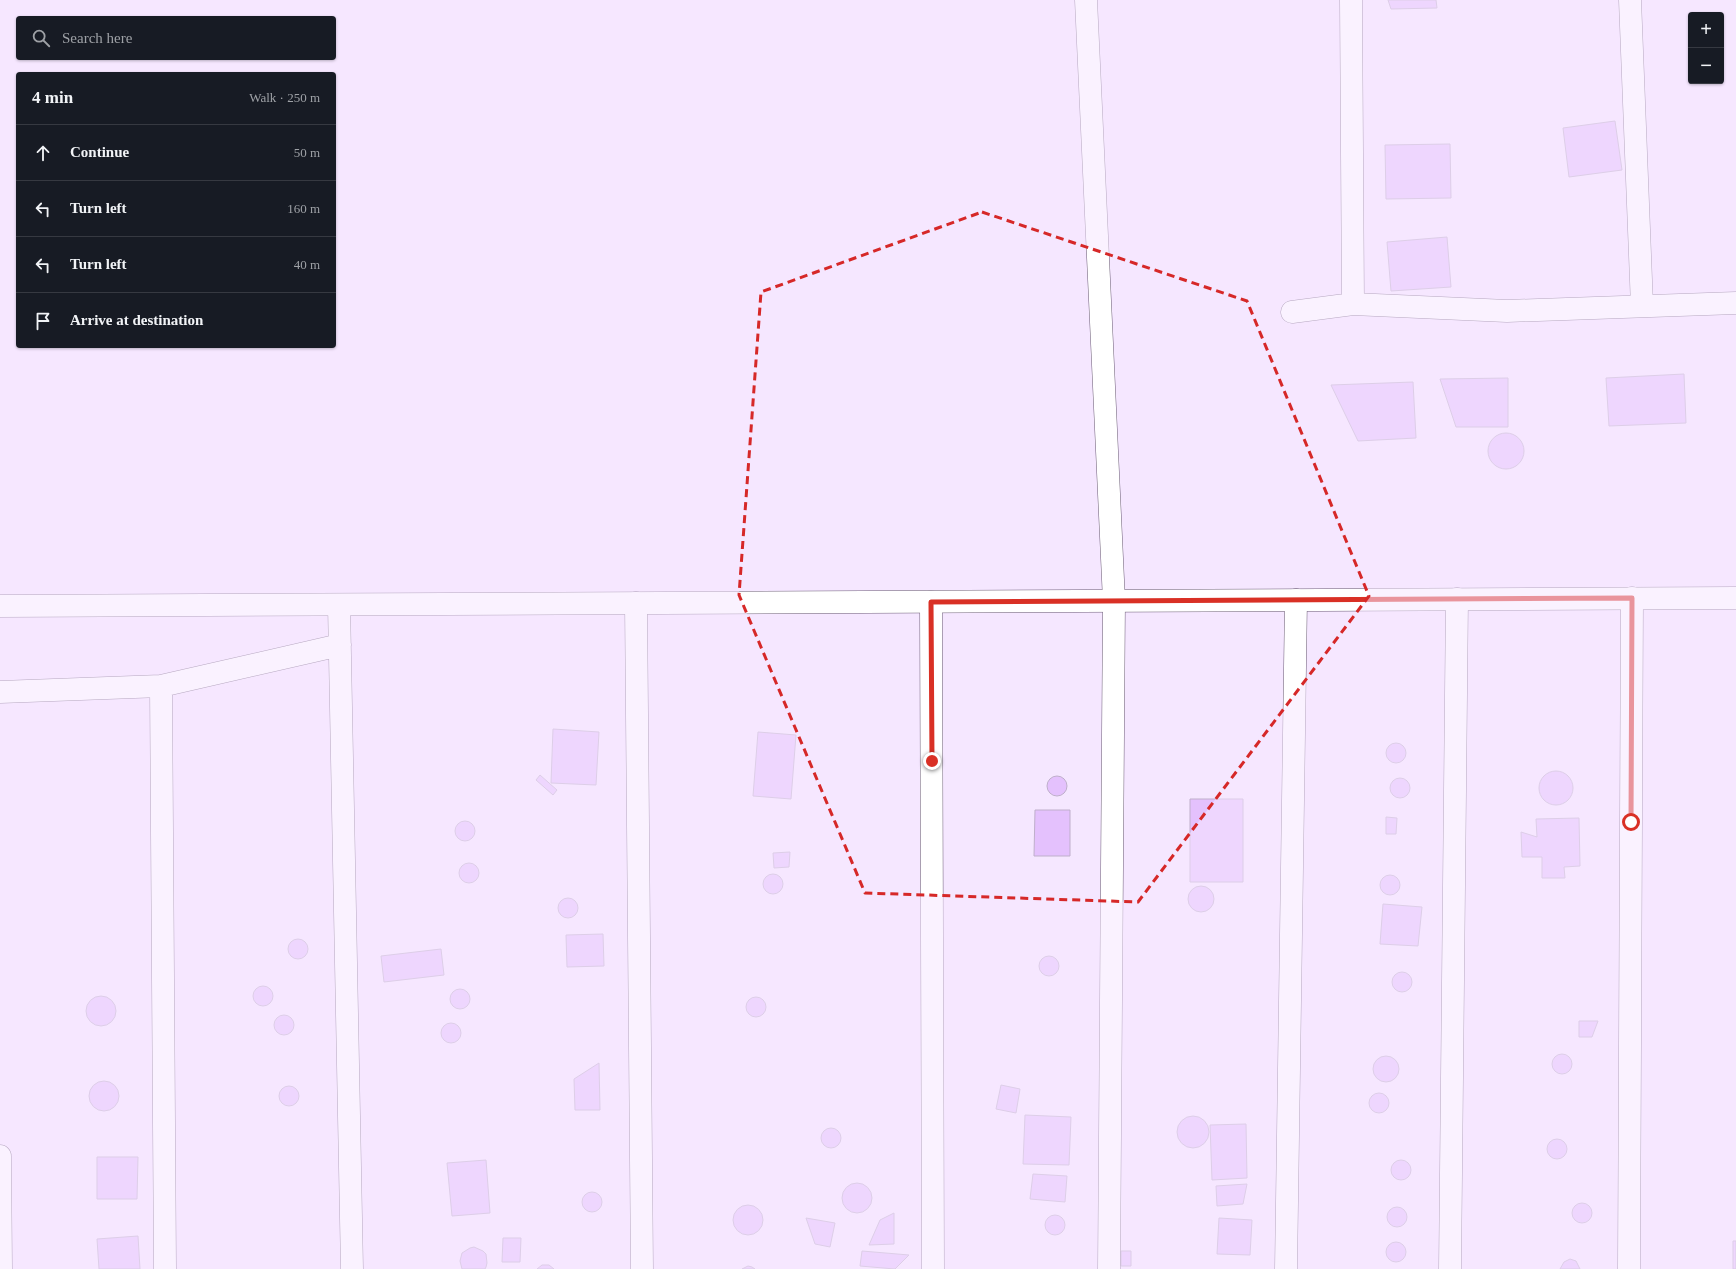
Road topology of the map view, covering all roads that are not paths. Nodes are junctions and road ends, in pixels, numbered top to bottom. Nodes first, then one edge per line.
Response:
1 (1086, 0) edge
2 (1351, 0) edge
3 (1630, 0) edge
4 (1736, 303) edge
5 (1354, 304) junction
6 (1642, 306) junction
7 (1292, 312) dead end
8 (1632, 598) junction
9 (1736, 598) edge
10 (1456, 599) junction
11 (1296, 600) junction
12 (1114, 601) junction
13 (931, 602) junction
14 (636, 603) junction
15 (339, 605) junction
16 (0, 606) edge
17 (340, 645) junction
18 (161, 686) junction
19 (0, 692) edge
20 (0, 1156) edge
21 (1, 1269) edge
22 (164, 1269) edge
23 (352, 1269) edge
24 (642, 1269) edge
25 (933, 1269) edge
26 (1109, 1269) edge
27 (1286, 1269) edge
28 (1450, 1269) edge
29 (1629, 1269) edge

1 - 12 street
2 - 5 street
3 - 6 street
4 - 6 street
5 - 6 street
5 - 7 street
8 - 9 street
8 - 10 street
8 - 29 street
10 - 11 street
10 - 28 street
11 - 12 street
11 - 27 street
12 - 13 street
12 - 26 street
13 - 14 street
13 - 25 street
14 - 15 street
14 - 24 street
15 - 16 street
15 - 17 street
17 - 18 street
17 - 23 street
18 - 19 street
18 - 22 street
20 - 21 street

